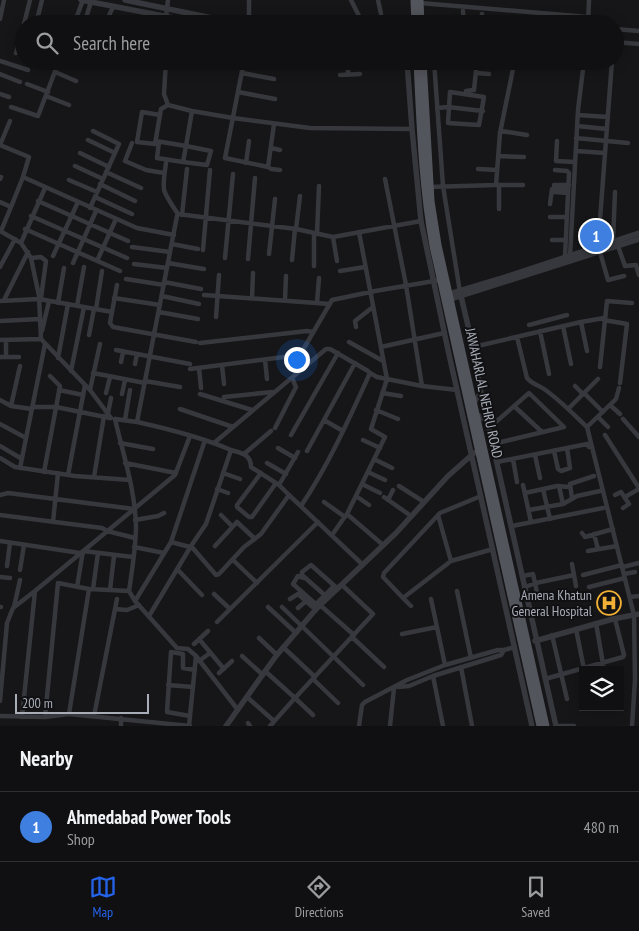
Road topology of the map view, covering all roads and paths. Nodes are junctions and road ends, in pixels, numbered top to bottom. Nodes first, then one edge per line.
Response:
1 (4, 0) edge
2 (30, 0) edge
3 (42, 0) edge
4 (82, 0) edge
5 (128, 0) edge
6 (168, 0) edge
7 (249, 0) edge
8 (351, 0) edge
9 (378, 0) edge
10 (589, 0) edge
11 (418, 1) edge
12 (92, 2) junction
13 (113, 7) junction
14 (167, 8) junction
15 (463, 11) dead end
16 (381, 14) dead end
17 (26, 15) edge
18 (38, 15) edge
19 (77, 15) edge
20 (87, 15) edge
21 (110, 15) edge
22 (147, 15) edge
23 (168, 15) edge
24 (199, 15) edge
25 (249, 15) edge
26 (358, 15) edge
27 (416, 15) edge
28 (420, 15) edge
29 (463, 15) edge
30 (567, 15) edge
31 (588, 15) edge
32 (0, 19) edge
33 (624, 30) edge
34 (639, 31) edge
35 (624, 43) edge
36 (639, 44) edge
37 (0, 61) edge
38 (15, 66) edge
39 (56, 70) joint
40 (165, 70) edge
41 (242, 70) edge
42 (348, 70) edge
43 (408, 70) edge
44 (417, 70) edge
45 (423, 70) edge
46 (435, 70) edge
47 (476, 70) edge
48 (513, 70) edge
49 (583, 70) edge
50 (611, 70) edge
51 (242, 73) junction
52 (476, 73) junction
53 (0, 74) edge
54 (348, 74) junction
55 (360, 74) dead end
56 (489, 74) dead end
57 (340, 75) dead end
58 (274, 79) dead end
59 (76, 81) dead end
60 (20, 82) dead end
61 (26, 84) dead end
62 (460, 90) dead end
63 (238, 92) junction
64 (0, 94) edge
65 (47, 94) junction
66 (9, 97) dead end
67 (275, 99) dead end
68 (69, 105) dead end
69 (168, 105) junction
70 (11, 107) dead end
71 (448, 107) junction
72 (437, 108) junction
73 (192, 111) junction
74 (482, 111) junction
75 (578, 114) junction
76 (160, 115) junction
77 (608, 117) junction
78 (233, 118) junction
79 (425, 119) junction
80 (438, 119) junction
81 (10, 121) dead end
82 (274, 124) junction
83 (577, 126) junction
84 (412, 129) junction
85 (607, 129) junction
86 (500, 131) junction
87 (93, 132) dead end
88 (526, 135) dead end
89 (576, 138) junction
90 (88, 140) dead end
91 (157, 141) junction
92 (249, 141) dead end
93 (606, 141) junction
94 (557, 142) dead end
95 (132, 143) dead end
96 (628, 143) dead end
97 (0, 145) edge
98 (186, 146) junction
99 (271, 148) junction
100 (280, 150) dead end
101 (576, 150) junction
102 (80, 153) dead end
103 (115, 153) junction
104 (605, 153) junction
105 (498, 156) junction
106 (524, 157) dead end
107 (183, 162) junction
108 (575, 162) junction
109 (166, 163) dead end
110 (246, 163) junction
111 (75, 166) dead end
112 (268, 167) junction
113 (107, 169) junction
114 (187, 169) dead end
115 (478, 169) dead end
116 (210, 170) dead end
117 (280, 170) dead end
118 (498, 170) junction
119 (555, 170) dead end
120 (164, 173) junction
121 (233, 174) dead end
122 (23, 177) junction
123 (254, 178) dead end
124 (103, 179) junction
125 (385, 179) dead end
126 (69, 180) dead end
127 (100, 184) junction
128 (497, 185) junction
129 (523, 185) dead end
130 (554, 185) dead end
131 (319, 186) dead end
132 (443, 186) junction
133 (430, 187) junction
134 (45, 188) junction
135 (141, 188) dead end
136 (568, 189) junction
137 (554, 192) dead end
138 (615, 192) dead end
139 (96, 194) junction
140 (300, 196) dead end
141 (275, 199) dead end
142 (135, 201) dead end
143 (0, 202) edge
144 (38, 202) junction
145 (78, 202) junction
146 (550, 204) dead end
147 (11, 207) junction
148 (90, 208) junction
149 (499, 209) dead end
150 (96, 210) junction
151 (132, 214) dead end
152 (180, 215) junction
153 (32, 216) junction
154 (72, 216) junction
155 (550, 217) dead end
156 (567, 217) junction
157 (206, 218) junction
158 (116, 220) junction
159 (228, 221) junction
160 (421, 221) junction
161 (90, 224) junction
162 (251, 224) junction
163 (394, 226) junction
164 (272, 227) junction
165 (26, 229) junction
166 (296, 229) junction
167 (65, 230) junction
168 (0, 231) edge
169 (359, 232) junction
170 (315, 233) junction
171 (639, 233) edge
172 (110, 234) junction
173 (174, 235) junction
174 (333, 237) junction
175 (84, 238) junction
176 (15, 239) junction
177 (639, 239) edge
178 (552, 240) dead end
179 (566, 240) junction
180 (128, 241) dead end
181 (612, 242) junction
182 (20, 243) junction
183 (59, 244) junction
184 (172, 244) junction
185 (618, 246) junction
186 (132, 247) dead end
187 (103, 248) junction
188 (599, 249) junction
189 (28, 252) junction
190 (78, 252) junction
191 (170, 252) junction
192 (270, 254) dead end
193 (53, 256) dead end
194 (568, 256) junction
195 (31, 258) junction
196 (127, 258) dead end
197 (225, 258) dead end
198 (248, 259) dead end
199 (292, 260) dead end
200 (97, 261) junction
201 (337, 261) dead end
202 (73, 263) dead end
203 (134, 264) dead end
204 (168, 265) junction
205 (314, 266) dead end
206 (84, 267) dead end
207 (365, 267) junction
208 (0, 268) edge
209 (64, 268) dead end
210 (204, 268) dead end
211 (120, 270) dead end
212 (102, 271) dead end
213 (340, 272) dead end
214 (253, 273) dead end
215 (219, 275) dead end
216 (639, 275) edge
217 (286, 276) dead end
218 (624, 276) dead end
219 (318, 278) dead end
220 (126, 280) dead end
221 (437, 280) junction
222 (164, 284) junction
223 (117, 285) dead end
224 (406, 285) junction
225 (201, 289) dead end
226 (370, 292) junction
227 (460, 294) junction
228 (204, 295) dead end
229 (162, 296) junction
230 (218, 296) junction
231 (114, 298) junction
232 (252, 298) junction
233 (444, 298) junction
234 (40, 299) junction
235 (2, 300) edge
236 (285, 300) junction
237 (49, 301) junction
238 (58, 303) junction
239 (317, 303) junction
240 (632, 303) dead end
241 (68, 304) junction
242 (199, 304) dead end
243 (330, 304) junction
244 (160, 305) junction
245 (77, 306) junction
246 (84, 307) junction
247 (373, 307) junction
248 (95, 309) junction
249 (112, 312) junction
250 (158, 312) junction
251 (216, 316) dead end
252 (567, 316) dead end
253 (198, 319) dead end
254 (604, 319) junction
255 (40, 320) junction
256 (0, 321) edge
257 (546, 321) junction
258 (581, 322) junction
259 (529, 325) dead end
260 (563, 326) junction
261 (356, 327) dead end
262 (548, 329) junction
263 (540, 331) junction
264 (41, 332) junction
265 (313, 332) junction
266 (444, 333) junction
267 (89, 334) dead end
268 (154, 334) junction
269 (517, 336) junction
270 (41, 339) junction
271 (0, 340) edge
272 (6, 340) junction
273 (415, 340) junction
274 (350, 342) dead end
275 (45, 344) junction
276 (100, 344) dead end
277 (381, 347) junction
278 (473, 347) junction
279 (116, 350) dead end
280 (587, 351) dead end
281 (123, 352) junction
282 (338, 353) junction
283 (137, 354) junction
284 (150, 356) junction
285 (300, 356) junction
286 (0, 357) edge
287 (6, 357) junction
288 (19, 357) dead end
289 (58, 358) junction
290 (265, 360) junction
291 (383, 361) junction
292 (121, 362) dead end
293 (355, 363) junction
294 (135, 364) dead end
295 (571, 364) dead end
296 (222, 365) junction
297 (20, 366) dead end
298 (600, 366) dead end
299 (199, 368) junction
300 (71, 371) junction
301 (370, 373) junction
302 (93, 374) junction
303 (296, 374) junction
304 (549, 374) dead end
305 (50, 376) dead end
306 (110, 377) junction
307 (292, 378) junction
308 (267, 379) dead end
309 (387, 379) junction
310 (598, 379) dead end
311 (126, 380) junction
312 (145, 382) junction
313 (224, 384) dead end
314 (85, 385) junction
315 (422, 386) junction
316 (575, 386) dead end
317 (180, 388) dead end
318 (201, 388) dead end
319 (59, 390) junction
320 (90, 390) junction
321 (130, 390) dead end
322 (457, 390) junction
323 (274, 392) junction
324 (106, 393) dead end
325 (382, 393) junction
326 (584, 393) junction
327 (122, 394) dead end
328 (200, 394) dead end
329 (83, 395) junction
330 (400, 396) dead end
331 (224, 397) dead end
332 (111, 398) dead end
333 (0, 400) edge
334 (474, 402) junction
335 (610, 405) junction
336 (11, 406) junction
337 (514, 406) junction
338 (56, 407) junction
339 (32, 408) junction
340 (180, 409) dead end
341 (568, 409) junction
342 (252, 410) junction
343 (376, 410) junction
344 (80, 412) junction
345 (603, 412) junction
346 (476, 414) junction
347 (620, 414) dead end
348 (109, 417) junction
349 (598, 417) junction
350 (398, 419) dead end
351 (623, 419) dead end
352 (125, 420) junction
353 (324, 420) junction
354 (138, 422) junction
355 (0, 424) edge
356 (233, 427) junction
357 (608, 427) dead end
358 (489, 428) junction
359 (587, 428) junction
360 (343, 431) junction
361 (542, 432) junction
362 (605, 434) dead end
363 (291, 435) dead end
364 (190, 436) junction
365 (639, 437) edge
366 (26, 438) junction
367 (205, 440) junction
368 (363, 440) dead end
369 (120, 443) junction
370 (214, 443) junction
371 (493, 444) junction
372 (0, 446) edge
373 (278, 448) dead end
374 (380, 448) junction
375 (567, 448) junction
376 (153, 449) dead end
377 (231, 450) junction
378 (307, 451) dead end
379 (554, 451) junction
380 (298, 452) dead end
381 (475, 452) junction
382 (244, 454) junction
383 (535, 455) junction
384 (0, 458) edge
385 (295, 458) junction
386 (22, 459) junction
387 (374, 459) junction
388 (513, 459) junction
389 (497, 462) junction
390 (125, 463) junction
391 (267, 463) dead end
392 (593, 464) dead end
393 (20, 468) junction
394 (392, 468) dead end
395 (44, 472) junction
396 (368, 472) junction
397 (58, 473) junction
398 (176, 473) junction
399 (223, 473) junction
400 (261, 473) junction
401 (286, 474) junction
402 (68, 475) junction
403 (594, 476) dead end
404 (639, 476) edge
405 (94, 477) junction
406 (540, 478) dead end
407 (130, 480) junction
408 (240, 480) dead end
409 (386, 480) dead end
410 (634, 480) junction
411 (517, 482) dead end
412 (278, 484) junction
413 (362, 484) junction
414 (523, 485) dead end
415 (399, 486) dead end
416 (559, 486) junction
417 (569, 487) junction
418 (639, 488) edge
419 (218, 489) junction
420 (543, 489) junction
421 (393, 490) dead end
422 (600, 491) dead end
423 (228, 493) dead end
424 (380, 493) dead end
425 (525, 493) junction
426 (0, 495) edge
427 (289, 495) junction
428 (615, 495) dead end
429 (356, 496) junction
430 (481, 496) junction
431 (625, 497) junction
432 (572, 498) junction
433 (56, 499) junction
434 (324, 502) dead end
435 (424, 502) junction
436 (563, 504) junction
437 (369, 505) dead end
438 (301, 506) junction
439 (547, 507) junction
440 (134, 508) junction
441 (603, 508) dead end
442 (623, 508) dead end
443 (528, 510) junction
444 (164, 513) dead end
445 (0, 515) edge
446 (221, 515) dead end
447 (438, 515) junction
448 (346, 516) junction
449 (411, 516) junction
450 (550, 519) junction
451 (135, 520) junction
452 (53, 522) junction
453 (318, 522) junction
454 (531, 522) junction
455 (232, 526) junction
456 (512, 526) junction
457 (613, 529) junction
458 (107, 531) junction
459 (582, 533) dead end
460 (594, 534) junction
461 (332, 535) junction
462 (135, 538) junction
463 (255, 539) junction
464 (0, 541) edge
465 (171, 542) junction
466 (10, 543) junction
467 (24, 545) junction
468 (383, 545) junction
469 (190, 546) junction
470 (214, 546) dead end
471 (618, 546) junction
472 (134, 547) junction
473 (493, 549) junction
474 (598, 549) junction
475 (588, 551) dead end
476 (81, 552) junction
477 (164, 553) junction
478 (98, 554) junction
479 (114, 556) junction
480 (133, 557) junction
481 (233, 560) junction
482 (451, 561) junction
483 (639, 563) edge
484 (363, 564) junction
485 (572, 564) dead end
486 (6, 566) dead end
487 (622, 566) junction
488 (176, 569) junction
489 (20, 570) dead end
490 (635, 572) dead end
491 (574, 575) junction
492 (583, 575) dead end
493 (522, 576) junction
494 (624, 576) junction
495 (0, 577) edge
496 (10, 578) dead end
497 (49, 579) junction
498 (20, 580) dead end
499 (58, 583) junction
500 (257, 583) junction
501 (536, 583) junction
502 (338, 586) junction
503 (576, 586) dead end
504 (77, 587) junction
505 (525, 587) junction
506 (589, 587) dead end
507 (91, 589) junction
508 (110, 590) junction
509 (35, 591) junction
510 (129, 591) junction
511 (457, 591) dead end
512 (214, 594) dead end
513 (202, 595) dead end
514 (639, 596) edge
515 (326, 597) junction
516 (630, 597) junction
517 (403, 598) junction
518 (117, 599) dead end
519 (290, 599) dead end
520 (431, 599) dead end
521 (528, 600) junction
522 (306, 601) junction
523 (137, 603) junction
524 (318, 606) junction
525 (411, 606) dead end
526 (14, 607) junction
527 (268, 607) dead end
528 (282, 607) dead end
529 (298, 608) dead end
530 (115, 609) junction
531 (230, 609) junction
532 (636, 615) edge
533 (149, 616) junction
534 (615, 619) junction
535 (217, 622) dead end
536 (596, 623) junction
537 (301, 626) junction
538 (437, 627) junction
539 (576, 629) junction
540 (208, 631) dead end
541 (296, 633) junction
542 (402, 634) dead end
543 (552, 635) junction
544 (353, 636) junction
545 (259, 638) dead end
546 (199, 639) junction
547 (536, 641) junction
548 (194, 644) dead end
549 (637, 644) edge
550 (521, 645) junction
551 (283, 647) junction
552 (504, 650) junction
553 (210, 652) junction
554 (277, 655) junction
555 (242, 656) dead end
556 (334, 657) junction
557 (471, 658) junction
558 (198, 659) junction
559 (232, 661) dead end
560 (602, 663) junction
561 (637, 663) edge
562 (445, 665) junction
563 (583, 666) edge
564 (593, 666) edge
565 (603, 666) edge
566 (384, 667) dead end
567 (461, 667) junction
568 (224, 669) junction
569 (195, 670) junction
570 (579, 670) edge
571 (219, 673) dead end
572 (264, 673) junction
573 (560, 674) junction
574 (433, 676) junction
575 (314, 678) junction
576 (545, 678) junction
577 (637, 684) edge
578 (168, 685) junction
579 (362, 685) dead end
580 (193, 687) junction
581 (394, 688) junction
582 (247, 697) junction
583 (296, 698) junction
584 (567, 699) dead end
585 (0, 701) edge
586 (338, 703) dead end
587 (238, 710) junction
588 (636, 711) edge
589 (69, 714) junction
590 (313, 715) dead end
591 (0, 716) edge
592 (94, 716) junction
593 (190, 716) junction
594 (22, 717) junction
595 (44, 717) junction
596 (121, 718) junction
597 (274, 721) junction
598 (121, 726) edge
599 (189, 726) edge
600 (226, 726) edge
601 (270, 726) edge
602 (360, 726) edge
603 (390, 726) edge
604 (443, 726) edge
605 (472, 726) edge
606 (532, 726) edge
607 (540, 726) edge
608 (546, 726) edge
609 (556, 726) edge
610 (574, 726) edge
611 (632, 726) edge

1 - 32 street
2 - 17 street
3 - 18 street
4 - 12 street
4 - 19 street
5 - 14 street
6 - 14 street
7 - 25 street
8 - 26 street
9 - 16 street
10 - 31 street
11 - 27 main road
11 - 28 main road
11 - 30 street
12 - 13 street
12 - 20 street
13 - 21 street
13 - 22 street
14 - 23 street
14 - 24 street
15 - 29 street
33 - 34 street
35 - 36 street
37 - 38 street
39 - 59 street
39 - 65 street
40 - 69 street
41 - 51 street
42 - 54 street
43 - 84 street
44 - 221 main road, JAWAHARLAL NEHRU ROAD
45 - 79 main road, JAWAHARLAL NEHRU ROAD
46 - 72 street
47 - 52 street
48 - 86 street
49 - 75 street
50 - 77 street
51 - 58 street
51 - 63 street
52 - 56 street
52 - 62 street
53 - 60 street
54 - 55 street
54 - 57 street
61 - 65 street
63 - 67 street
63 - 78 street
64 - 66 street
65 - 68 street
65 - 70 street
69 - 73 street
69 - 76 street
71 - 72 street
71 - 74 street
71 - 74 street
71 - 74 street
72 - 80 street
73 - 78 street
73 - 98 street
75 - 77 street
75 - 83 street
76 - 91 street
76 - 91 street
77 - 85 street
78 - 82 street
78 - 110 street
79 - 80 street
79 - 133 main road, JAWAHARLAL NEHRU ROAD
80 - 132 street
81 - 97 street
82 - 84 street
82 - 99 street
83 - 85 street
83 - 89 street
84 - 160 street
85 - 93 street
86 - 88 street
86 - 105 street
87 - 103 street
89 - 93 street
89 - 101 street
90 - 103 street
91 - 98 street
91 - 107 street
92 - 110 street
93 - 96 street
93 - 104 street
94 - 108 street
95 - 120 street
97 - 122 street
98 - 107 street
98 - 107 street
99 - 100 street
99 - 112 street
101 - 104 street
101 - 108 street
102 - 113 street
103 - 113 street
104 - 188 street
105 - 106 street
105 - 118 street
108 - 194 street
109 - 120 street
110 - 112 street
111 - 124 street
112 - 117 street
113 - 124 street
113 - 135 street
114 - 152 street
115 - 118 street
116 - 157 street
118 - 128 street
119 - 136 street
120 - 152 street
121 - 159 street
122 - 134 street
122 - 147 street
123 - 162 street
124 - 127 street
125 - 163 street
126 - 139 street
127 - 139 street
127 - 142 street
128 - 129 street
128 - 132 street
128 - 149 street
130 - 136 street
131 - 170 street
132 - 133 street
132 - 227 street
133 - 233 main road, JAWAHARLAL NEHRU ROAD
134 - 144 street
134 - 145 street
136 - 137 street
136 - 146 street
136 - 156 street
138 - 181 street
139 - 148 street
139 - 151 street
140 - 166 street
141 - 164 street
143 - 147 street
144 - 153 street
144 - 154 street
145 - 148 street
145 - 154 street
147 - 168 street
148 - 150 street
150 - 158 street
150 - 161 street
152 - 157 street
152 - 173 street
153 - 165 street
153 - 167 street
154 - 161 street
154 - 167 street
155 - 156 street
156 - 179 street
157 - 159 street
157 - 184 street
158 - 172 street
158 - 173 street
159 - 162 street
159 - 197 street
160 - 163 street
160 - 221 street
161 - 172 street
161 - 175 street
162 - 164 street
162 - 198 street
163 - 169 street
163 - 224 street
164 - 166 street
164 - 192 street
165 - 182 street
165 - 183 street
166 - 170 street
166 - 199 street
167 - 175 street
167 - 183 street
168 - 176 street
169 - 174 street
169 - 207 street
170 - 174 street
170 - 205 street
171 - 181 street
172 - 180 street
172 - 187 street
173 - 184 street
174 - 201 street
175 - 187 street
175 - 190 street
176 - 182 street
176 - 208 street
177 - 185 street
178 - 179 street
179 - 194 street
181 - 188 street
182 - 189 street
183 - 190 street
183 - 193 street
184 - 191 street
185 - 188 street
185 - 216 street
186 - 191 street
187 - 196 street
187 - 200 street
188 - 194 street
188 - 218 street
188 - 227 street
189 - 195 street
189 - 235 street
190 - 200 street
190 - 202 street
191 - 204 street
194 - 227 street
195 - 234 street
195 - 234 street
200 - 211 street
203 - 204 street
204 - 210 street
204 - 222 street
206 - 245 street
207 - 213 street
207 - 226 street
209 - 238 street
212 - 248 street
214 - 232 street
215 - 230 street
217 - 236 street
219 - 239 street
220 - 222 street
221 - 224 street
221 - 233 main road, JAWAHARLAL NEHRU ROAD
222 - 225 street
222 - 229 street
223 - 231 street
224 - 226 street
224 - 273 street
226 - 243 street
226 - 247 street
227 - 233 street
227 - 278 street
228 - 230 street
229 - 242 street
229 - 244 street
230 - 232 street
230 - 251 street
231 - 244 street
231 - 249 street
232 - 236 street
233 - 266 street
233 - 334 main road, JAWAHARLAL NEHRU ROAD
233 - 381 main road, JAWAHARLAL NEHRU ROAD
234 - 235 street
234 - 237 street
234 - 255 street
236 - 239 street
237 - 238 street
237 - 264 street
238 - 241 street
239 - 243 street
240 - 254 street
241 - 245 street
241 - 289 street
243 - 265 street
244 - 250 street
245 - 246 street
246 - 248 street
246 - 300 street
247 - 261 street
247 - 277 street
248 - 249 street
248 - 267 street
249 - 268 street
250 - 253 street
250 - 268 street
252 - 257 street
254 - 258 street
254 - 298 street
254 - 335 street
255 - 256 street
255 - 264 street
257 - 259 street
257 - 262 street
258 - 260 street
258 - 280 street
260 - 262 street
260 - 295 street
262 - 263 street
263 - 269 street
263 - 304 street
264 - 270 street
265 - 268 street
265 - 285 street
266 - 273 street
266 - 322 street
268 - 284 street
269 - 278 street
269 - 341 street
270 - 272 street
270 - 275 street
271 - 272 street
272 - 287 street
273 - 277 street
273 - 315 street
274 - 291 street
275 - 289 street
275 - 339 street
276 - 302 street
277 - 291 street
278 - 334 street
279 - 281 street
281 - 283 street
281 - 292 street
282 - 293 street
282 - 303 street
282 - 363 street
283 - 284 street
283 - 294 street
284 - 299 street
284 - 312 street
285 - 290 street
285 - 303 street
286 - 287 street
287 - 288 street
289 - 300 street
290 - 296 street
290 - 308 street
291 - 309 street
293 - 301 street
293 - 353 street
296 - 299 street
296 - 313 street
297 - 336 street
299 - 318 street
300 - 314 street
301 - 309 street
301 - 360 street
302 - 306 street
302 - 320 street
303 - 307 street
305 - 319 street
306 - 311 street
306 - 324 street
307 - 323 street
307 - 382 street
309 - 315 street
309 - 325 street
310 - 326 street
311 - 312 street
311 - 327 street
312 - 317 street
312 - 354 street
314 - 320 street
314 - 329 street
315 - 322 street
316 - 326 street
319 - 329 street
319 - 338 street
320 - 348 street
321 - 352 street
322 - 381 street
323 - 331 street
323 - 342 street
325 - 330 street
325 - 343 street
326 - 341 street
326 - 345 street
328 - 342 street
329 - 344 street
332 - 348 street
333 - 336 street
334 - 346 main road, JAWAHARLAL NEHRU ROAD
335 - 345 street
335 - 347 street
336 - 339 street
337 - 358 street
337 - 361 street
337 - 361 street
338 - 339 street
338 - 344 street
338 - 395 street
339 - 366 street
340 - 356 street
341 - 359 street
342 - 356 street
343 - 350 street
343 - 374 street
344 - 348 street
344 - 402 street
345 - 349 street
346 - 358 street
346 - 550 main road, JAWAHARLAL NEHRU ROAD
348 - 352 street
348 - 369 street
348 - 405 street
349 - 357 street
349 - 359 street
351 - 365 street
352 - 354 street
353 - 360 street
353 - 378 street
354 - 364 street
355 - 366 street
356 - 370 street
358 - 371 street
359 - 457 street
360 - 438 street
361 - 371 street
362 - 410 street
364 - 367 street
364 - 398 street
366 - 386 street
367 - 370 street
367 - 465 street
368 - 374 street
369 - 376 street
369 - 390 street
370 - 377 street
371 - 389 street
372 - 386 street
373 - 385 street
374 - 387 street
375 - 379 street
375 - 379 street
375 - 392 street
377 - 382 street
377 - 399 street
379 - 383 street
380 - 385 street
381 - 430 street
381 - 435 street
381 - 550 main road, JAWAHARLAL NEHRU ROAD
382 - 400 street
383 - 388 street
383 - 406 street
384 - 393 street
385 - 401 street
386 - 393 street
387 - 394 street
387 - 396 street
388 - 389 street
388 - 411 street
389 - 456 street
390 - 398 street
390 - 407 street
391 - 401 street
393 - 395 street
395 - 397 street
396 - 409 street
396 - 413 street
397 - 402 street
397 - 433 street
398 - 440 street
399 - 408 street
399 - 419 street
400 - 412 street
400 - 412 street
401 - 412 street
402 - 405 street
403 - 417 street
404 - 410 street
405 - 407 street
407 - 440 street
410 - 418 street
412 - 427 street
413 - 424 street
413 - 429 street
414 - 425 street
415 - 435 street
416 - 417 street
416 - 420 street
416 - 436 street
417 - 432 street
418 - 431 street
419 - 423 street
419 - 469 street
420 - 425 street
420 - 439 street
421 - 449 street
422 - 432 street
425 - 443 street
426 - 433 street
427 - 438 street
427 - 463 street
428 - 431 street
429 - 437 street
429 - 448 street
430 - 447 street
430 - 473 street
431 - 442 street
432 - 436 street
433 - 440 street
433 - 452 street
434 - 448 street
435 - 449 street
436 - 439 street
438 - 453 street
439 - 443 street
439 - 450 street
440 - 451 street
440 - 458 street
441 - 450 street
443 - 454 street
444 - 451 street
445 - 452 street
446 - 455 street
447 - 482 street
447 - 517 street
448 - 461 street
448 - 468 street
449 - 468 street
450 - 454 street
451 - 462 street
452 - 458 street
453 - 461 street
453 - 500 street
454 - 456 street
455 - 463 street
455 - 470 street
456 - 493 street
457 - 460 street
457 - 471 street
458 - 462 street
458 - 476 street
459 - 460 street
460 - 474 street
461 - 484 street
462 - 472 street
463 - 481 street
464 - 466 street
465 - 469 street
465 - 477 street
466 - 467 street
466 - 486 street
467 - 476 street
467 - 489 street
468 - 484 street
469 - 481 street
469 - 488 street
471 - 474 street
471 - 487 street
472 - 477 street
472 - 480 street
473 - 482 street
473 - 550 street
474 - 475 street
476 - 478 street
476 - 497 street
476 - 504 street
477 - 523 street
478 - 479 street
478 - 507 street
479 - 480 street
479 - 508 street
480 - 510 street
481 - 500 street
482 - 517 street
483 - 487 street
484 - 502 street
485 - 491 street
487 - 492 street
487 - 494 street
488 - 513 street
488 - 533 street
490 - 494 street
491 - 501 street
491 - 503 street
493 - 501 street
493 - 505 street
494 - 506 street
494 - 516 street
495 - 496 street
497 - 499 street
497 - 509 street
498 - 526 street
499 - 504 street
499 - 595 street
500 - 531 street
501 - 505 street
501 - 521 street
502 - 515 street
502 - 515 street
502 - 544 street
504 - 507 street
505 - 521 street
507 - 508 street
507 - 589 street
508 - 510 street
509 - 526 street
509 - 594 street
510 - 523 street
511 - 557 street
512 - 531 street
514 - 516 street
515 - 524 street
515 - 524 street
516 - 532 street
517 - 525 street
518 - 530 street
519 - 522 street
520 - 538 street
521 - 547 street
522 - 524 street
522 - 529 street
523 - 530 street
523 - 533 street
524 - 537 street
524 - 544 street
526 - 585 street
527 - 541 street
528 - 537 street
530 - 592 street
531 - 535 street
532 - 534 street
532 - 549 street
533 - 558 street
534 - 536 street
534 - 560 street
536 - 539 street
536 - 560 street
537 - 541 street
537 - 556 street
538 - 542 street
538 - 562 street
539 - 543 street
539 - 563 street
540 - 546 street
541 - 551 street
543 - 547 street
543 - 573 street
544 - 556 street
544 - 566 street
545 - 554 street
546 - 548 street
546 - 553 street
547 - 550 street
547 - 576 street
549 - 561 street
550 - 552 street
550 - 606 street
550 - 607 main road, JAWAHARLAL NEHRU ROAD
550 - 608 main road, JAWAHARLAL NEHRU ROAD
551 - 554 street
551 - 575 street
552 - 557 street
552 - 567 street
553 - 558 street
553 - 568 street
554 - 572 street
555 - 572 street
556 - 575 street
556 - 579 street
557 - 562 street
558 - 569 street
558 - 587 street
559 - 568 street
560 - 564 street
560 - 565 street
561 - 577 street
562 - 581 street
567 - 574 street
567 - 605 street
568 - 571 street
569 - 578 street
569 - 580 street
570 - 573 street
572 - 582 street
572 - 583 street
573 - 576 street
573 - 584 street
574 - 581 street
574 - 604 street
575 - 583 street
575 - 586 street
576 - 609 street
577 - 588 street
578 - 580 street
578 - 593 street
580 - 593 street
581 - 602 street
581 - 603 street
582 - 587 street
582 - 597 street
583 - 590 street
583 - 597 street
587 - 600 street
588 - 611 street
589 - 592 street
589 - 595 street
591 - 594 street
592 - 596 street
593 - 599 street
594 - 595 street
596 - 598 street
596 - 599 street
597 - 601 street
609 - 610 street

